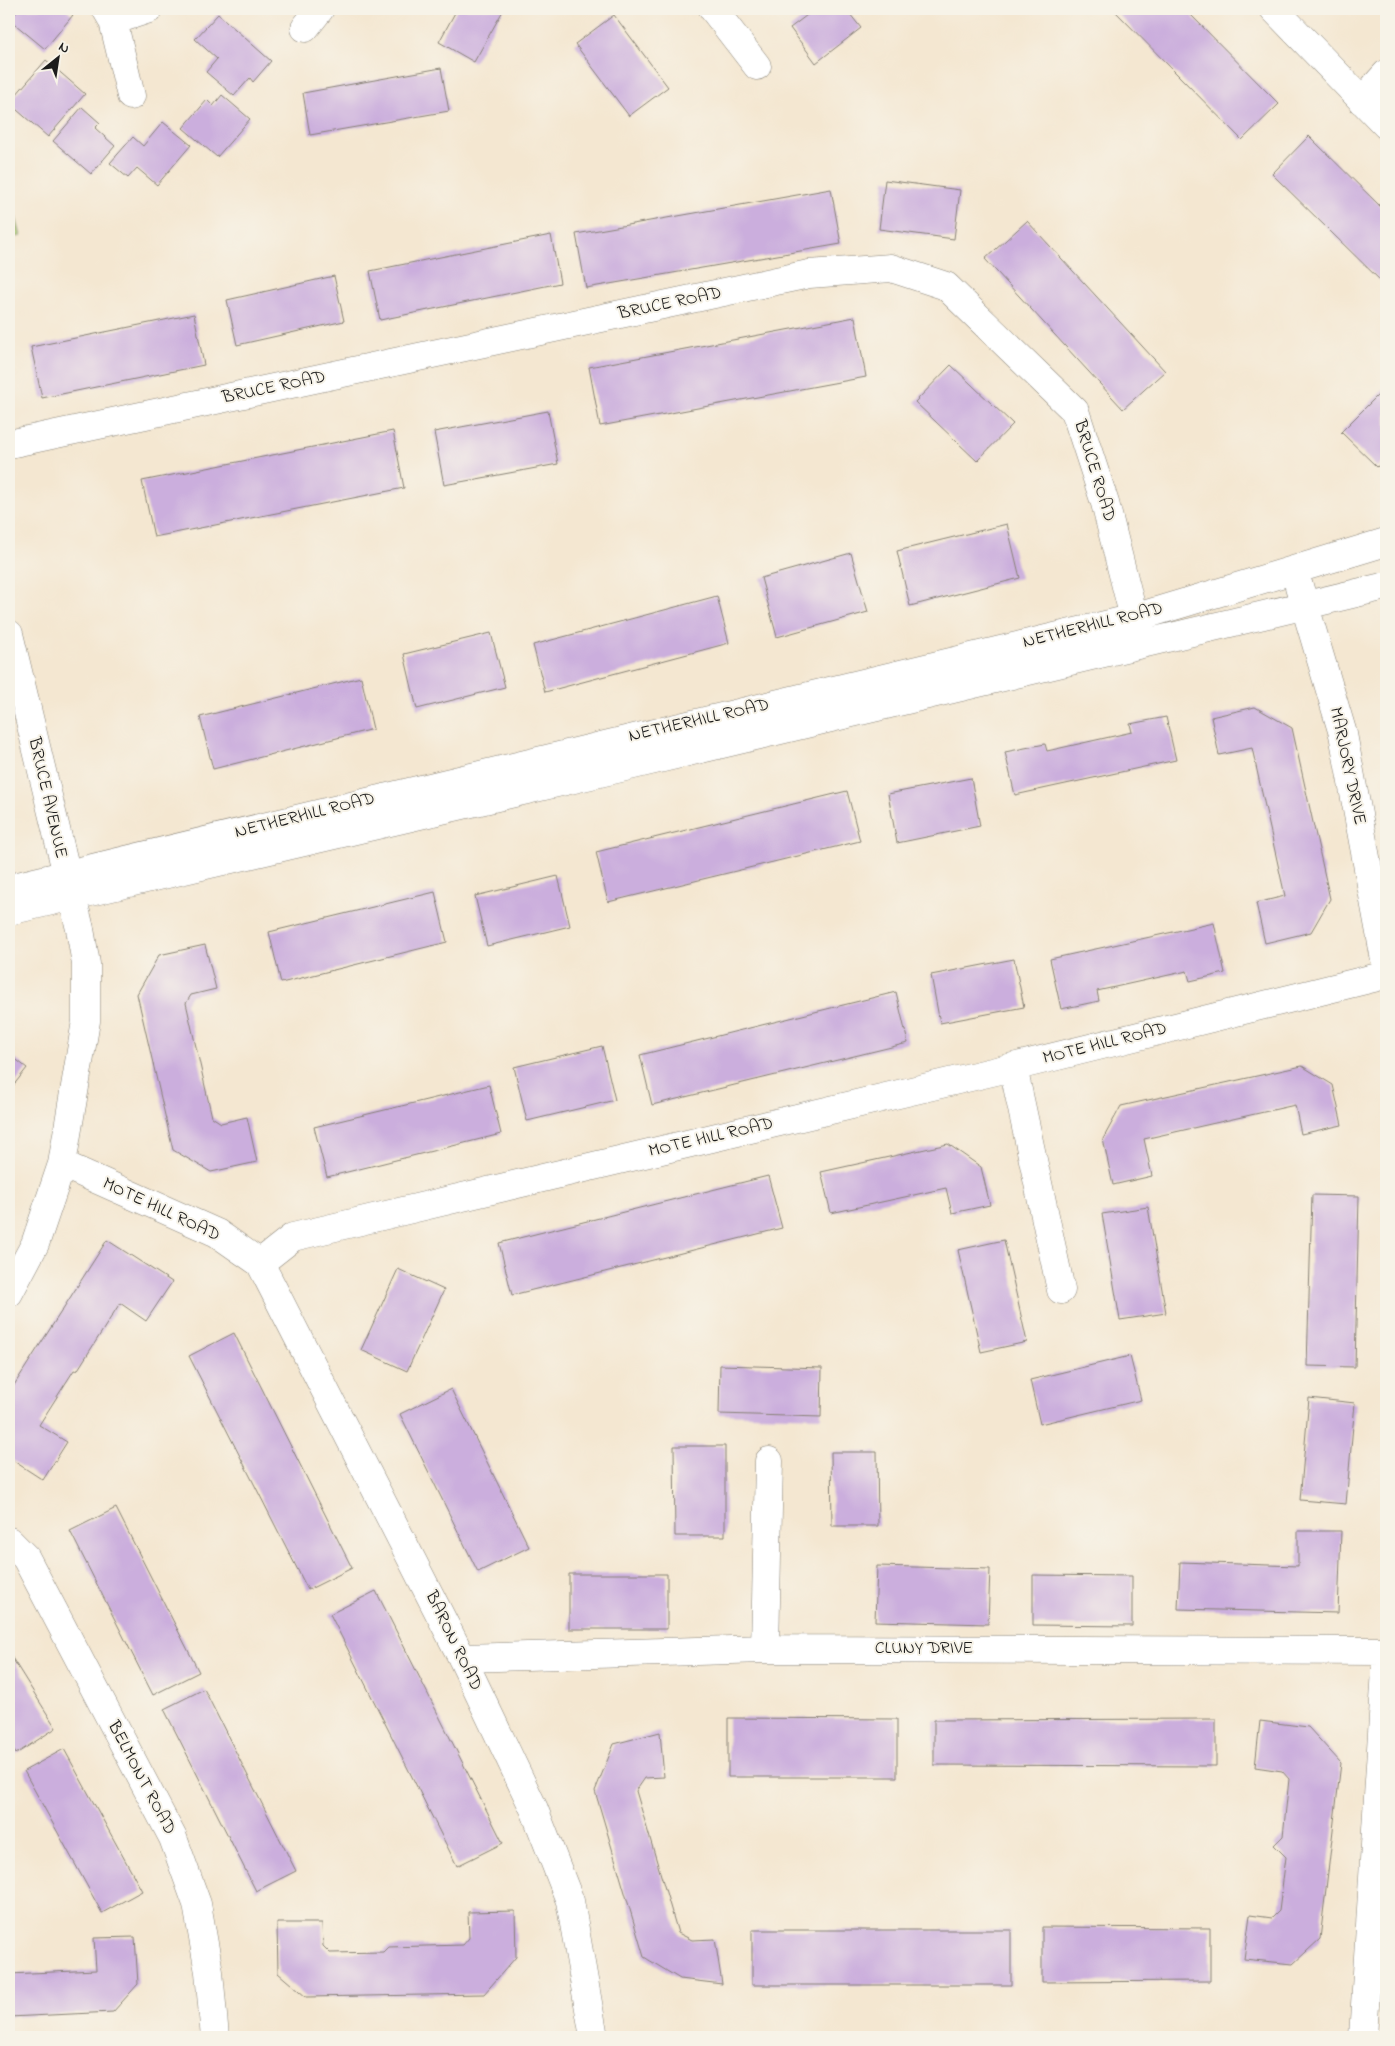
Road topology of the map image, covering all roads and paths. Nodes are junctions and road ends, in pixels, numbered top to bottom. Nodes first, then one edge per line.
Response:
1 (149, 9) edge
2 (713, 9) edge
3 (1274, 9) edge
4 (109, 15) edge
5 (757, 66) dead end
6 (1386, 74) edge
7 (131, 96) dead end
8 (1362, 101) junction
9 (1386, 125) edge
10 (9, 444) edge
11 (1386, 542) edge
12 (1295, 570) junction
13 (1386, 586) edge
14 (1304, 604) junction
15 (1134, 618) junction
16 (9, 634) edge
17 (68, 885) junction
18 (9, 888) edge
19 (9, 911) edge
20 (1386, 965) edge
21 (1386, 975) edge
22 (1013, 1067) junction
23 (62, 1164) junction
24 (260, 1263) junction
25 (1061, 1290) dead end
26 (9, 1293) edge
27 (768, 1461) dead end
28 (9, 1541) edge
29 (765, 1649) junction
30 (1386, 1651) edge
31 (462, 1658) junction
32 (1386, 1669) edge
33 (215, 2037) edge
34 (594, 2037) edge
35 (1364, 2037) edge

1 - 4 street
2 - 5 street
3 - 8 street
4 - 7 street
6 - 8 street
8 - 9 street
10 - 15 street, BRUCE ROAD
11 - 12 street, NETHERHILL ROAD
12 - 14 street, MARJORY DRIVE
12 - 15 street, NETHERHILL ROAD
13 - 14 street, NETHERHILL ROAD
14 - 17 street, NETHERHILL ROAD
14 - 20 street, MARJORY DRIVE
15 - 17 street, NETHERHILL ROAD
16 - 17 street, BRUCE AVENUE
17 - 18 street, NETHERHILL ROAD
17 - 19 street, NETHERHILL ROAD
17 - 23 street, BRUCE AVENUE
21 - 22 street, MOTE HILL ROAD
22 - 24 street, MOTE HILL ROAD
22 - 25 street
23 - 24 street, MOTE HILL ROAD
23 - 26 street, BRUCE AVENUE
24 - 31 street, BARON ROAD
27 - 29 street
28 - 33 street, BELMONT ROAD
29 - 30 street, CLUNY DRIVE
29 - 31 street, CLUNY DRIVE
31 - 34 street, BARON ROAD
32 - 35 street

